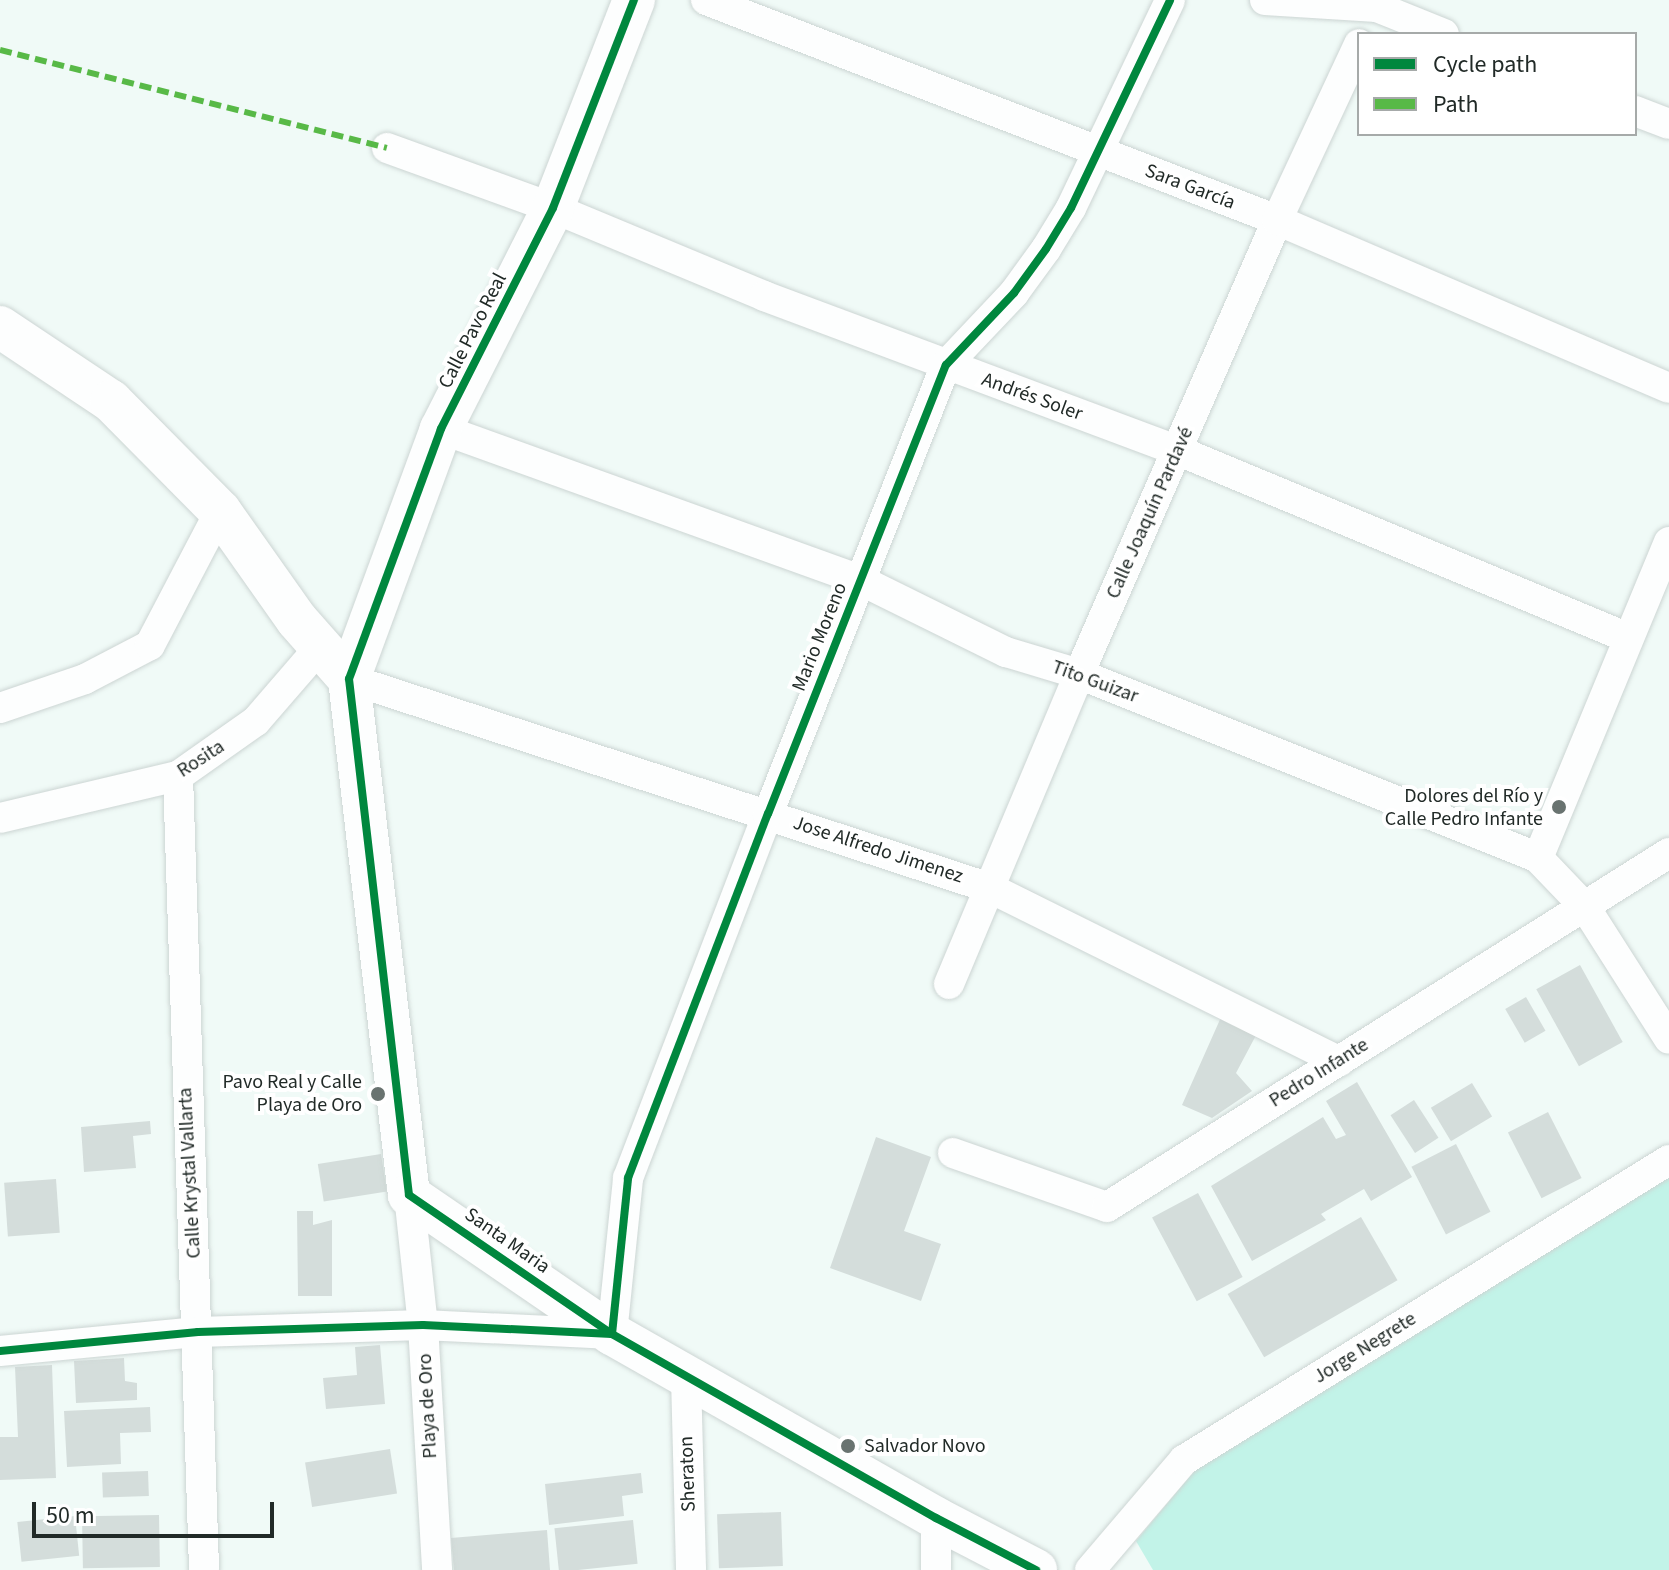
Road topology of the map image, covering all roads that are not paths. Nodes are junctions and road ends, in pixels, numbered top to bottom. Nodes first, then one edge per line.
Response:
1 (634, 0) edge
2 (706, 0) edge
3 (1170, 0) edge
4 (1265, 0) edge
5 (1378, 3) edge
6 (1365, 32) edge
7 (1440, 32) edge
8 (1357, 48) edge
9 (1637, 112) edge
10 (1669, 124) edge
11 (387, 148) dead end
12 (1097, 151) junction
13 (553, 208) junction
14 (1277, 220) junction
15 (0, 327) edge
16 (946, 365) junction
17 (1669, 388) edge
18 (441, 429) junction
19 (1179, 451) junction
20 (220, 511) junction
21 (1669, 542) edge
22 (860, 580) junction
23 (1629, 638) junction
24 (319, 648) junction
25 (1079, 674) junction
26 (349, 679) junction
27 (0, 708) edge
28 (178, 776) junction
29 (768, 814) junction
30 (0, 818) edge
31 (1669, 853) edge
32 (1538, 858) junction
33 (990, 888) junction
34 (1585, 907) junction
35 (949, 984) dead end
36 (1669, 1039) edge
37 (1339, 1061) junction
38 (953, 1153) dead end
39 (1669, 1160) edge
40 (409, 1195) junction
41 (423, 1325) junction
42 (198, 1332) junction
43 (612, 1334) junction
44 (0, 1351) edge
45 (686, 1377) junction
46 (936, 1518) junction
47 (204, 1570) edge
48 (437, 1570) edge
49 (691, 1570) edge
50 (936, 1570) edge
51 (1036, 1570) edge
52 (1090, 1570) edge

1 - 13 street, Calle Pavo Real
2 - 12 street, Sara García
3 - 12 street, Mario Moreno
4 - 5 street
5 - 6 street
5 - 7 street
8 - 14 street, Calle Joaquín Pardavé
9 - 10 street
11 - 13 street, Andrés Soler
12 - 14 street, Sara García
12 - 16 street, Mario Moreno
13 - 16 street, Andrés Soler
13 - 18 street, Calle Pavo Real
14 - 17 street, Sara García
14 - 19 street, Calle Joaquín Pardavé
15 - 20 street
16 - 19 street, Andrés Soler
16 - 22 street, Mario Moreno
18 - 22 street, Tito Guizar
18 - 26 street, Calle Pavo Real
19 - 23 street, Andrés Soler
19 - 25 street, Calle Joaquín Pardavé
20 - 24 street
20 - 27 street
21 - 23 street
22 - 25 street, Tito Guizar
22 - 29 street, Mario Moreno
23 - 32 street
24 - 26 street
24 - 28 street, Rosita
25 - 32 street, Tito Guizar
25 - 33 street, Calle Joaquín Pardavé
26 - 29 street, Jose Alfredo Jimenez
26 - 40 street
28 - 30 street, Rosita
28 - 42 street, Calle Krystal Vallarta
29 - 33 street, Jose Alfredo Jimenez
29 - 43 street, Mario Moreno
31 - 34 street, Pedro Infante
32 - 34 street, Tito Guizar
33 - 35 street, Calle Joaquín Pardavé
33 - 37 street, Jose Alfredo Jimenez
34 - 36 street, Tito Guizar
34 - 37 street, Pedro Infante
37 - 38 street, Pedro Infante
39 - 52 street, Jorge Negrete
40 - 41 street, Playa de Oro
40 - 43 street, Santa Maria
41 - 42 street
41 - 43 street
41 - 48 street, Playa de Oro
42 - 44 street
42 - 47 street, Calle Krystal Vallarta
43 - 45 street, Santa Maria
45 - 46 street, Santa Maria
45 - 49 street, Sheraton
46 - 50 street
46 - 51 street, Santa Maria

